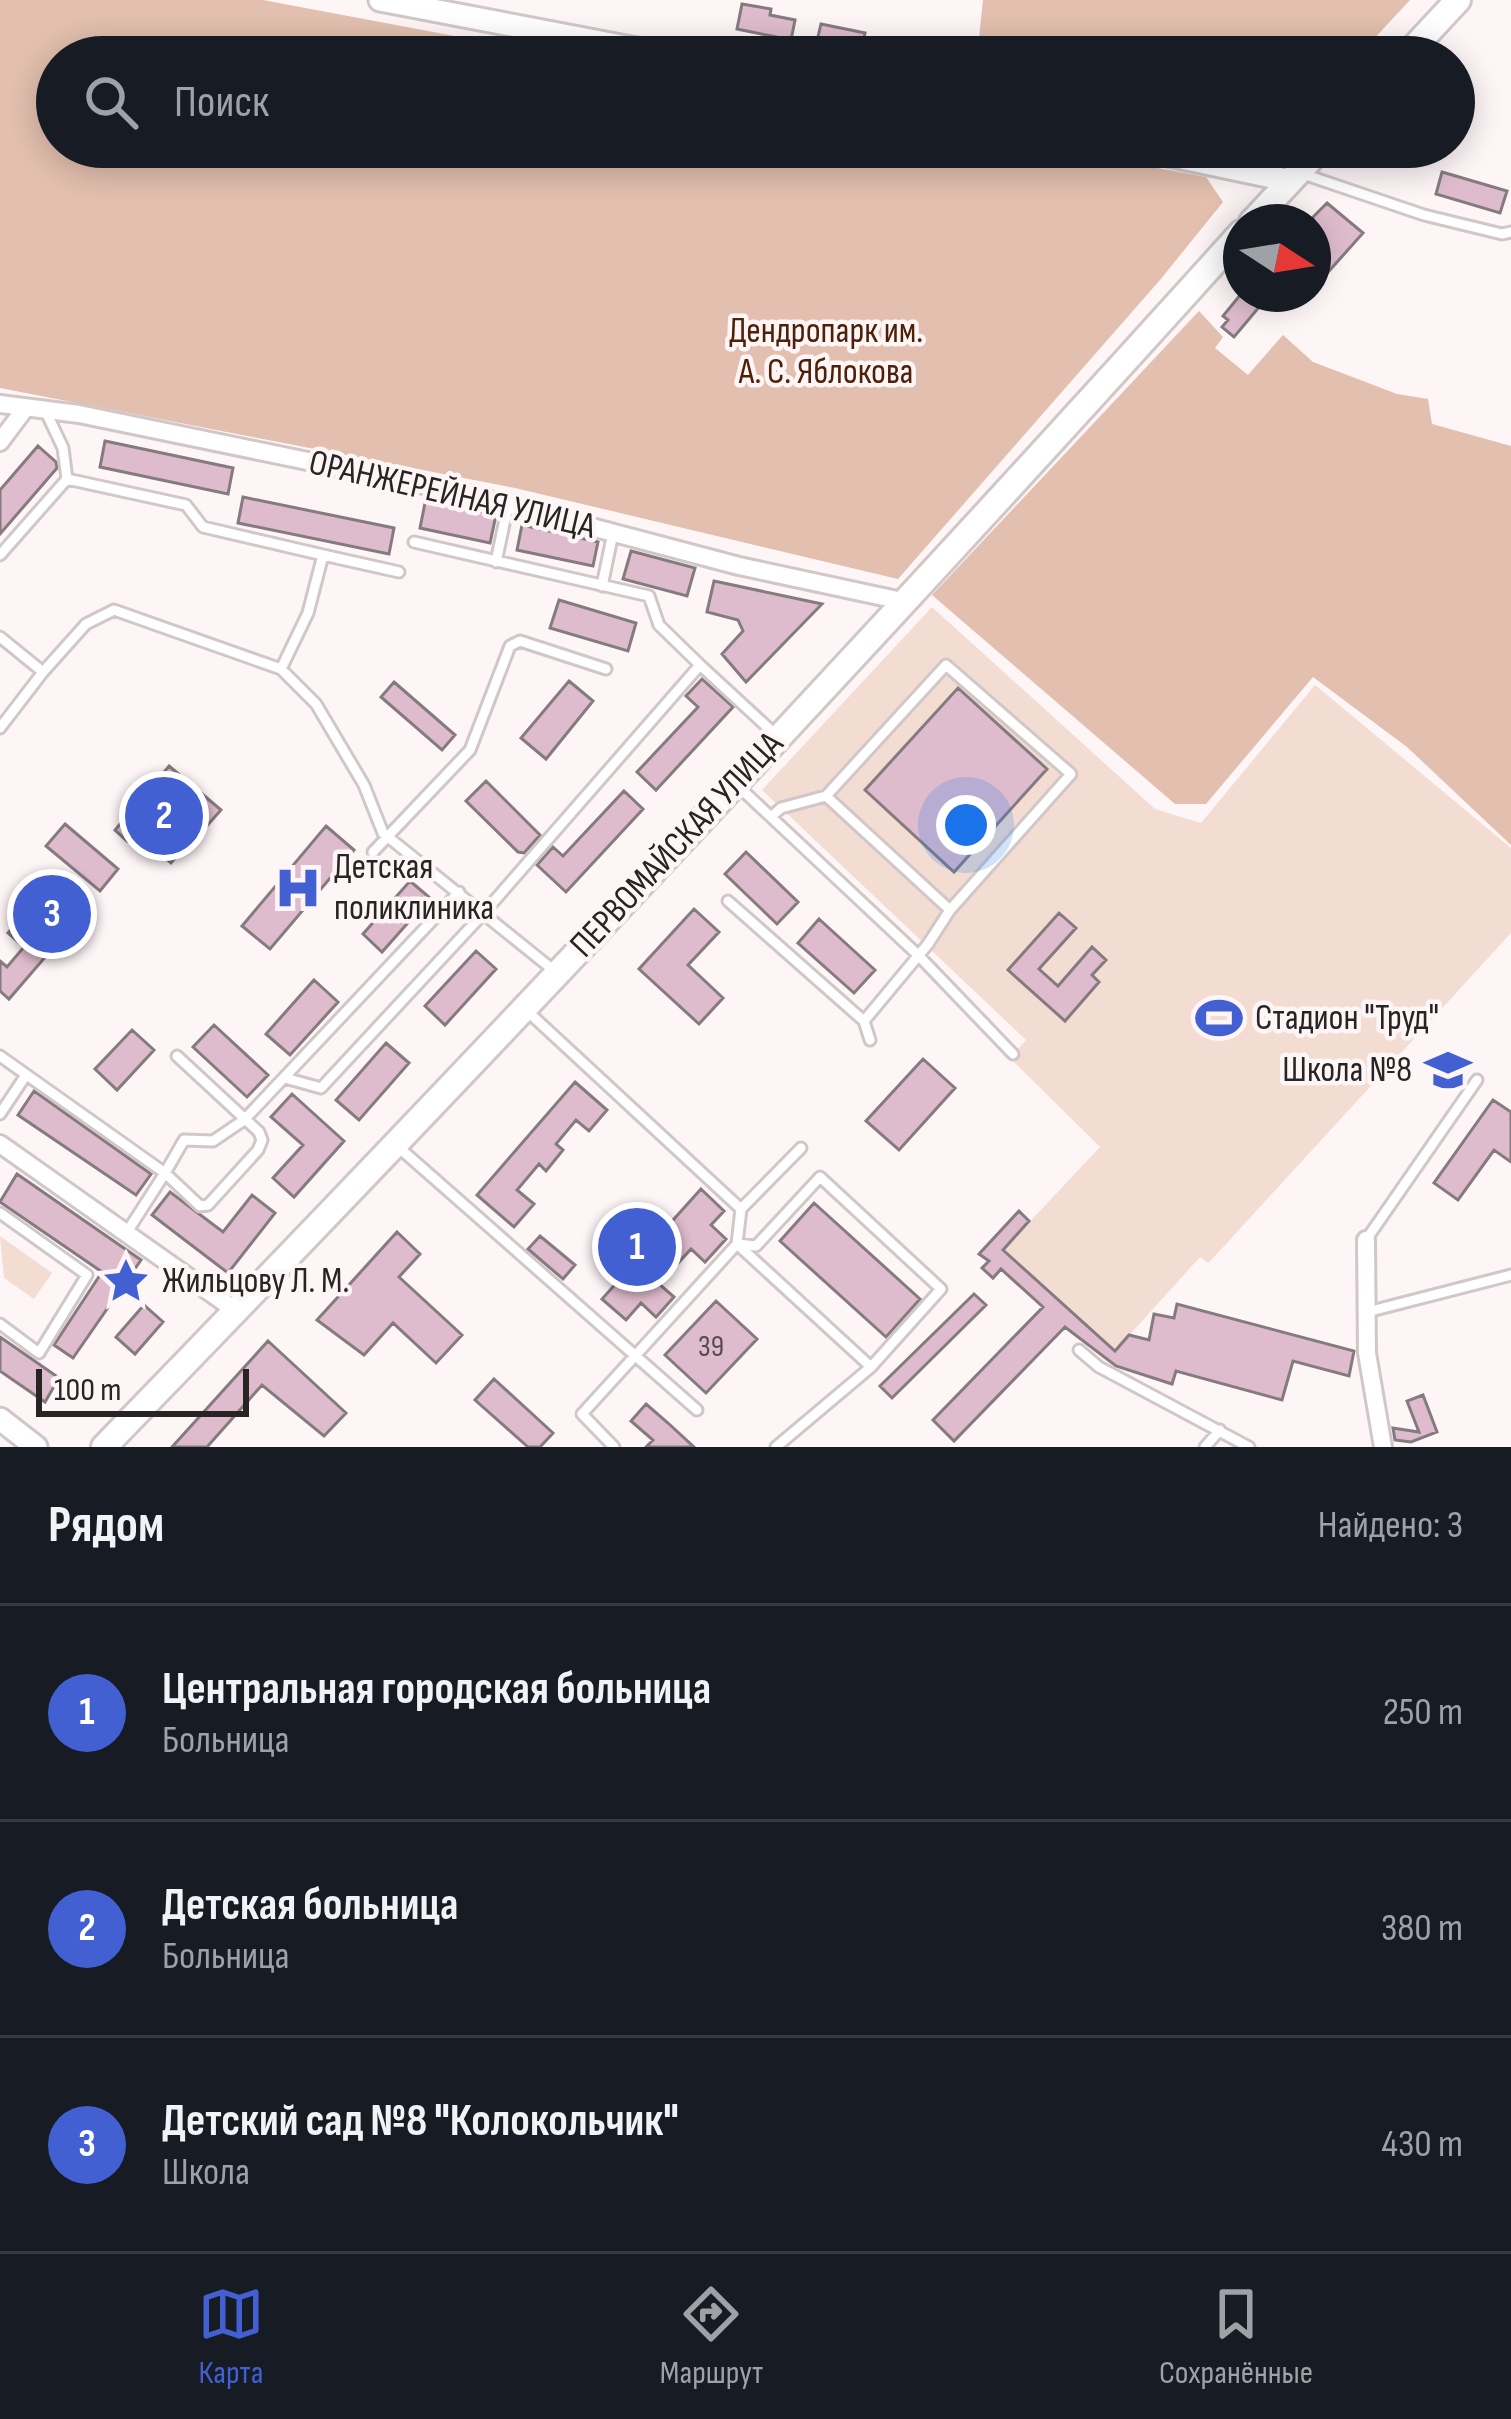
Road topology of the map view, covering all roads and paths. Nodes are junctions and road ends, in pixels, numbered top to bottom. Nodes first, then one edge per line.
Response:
1 (380, 0) edge
2 (1458, 0) edge
3 (569, 36) edge
4 (1425, 36) edge
5 (1245, 168) edge
6 (1302, 168) edge
7 (1294, 177) junction
8 (1269, 204) edge
9 (1511, 232) edge
10 (1223, 253) edge
11 (0, 404) edge
12 (44, 409) junction
13 (24, 410) junction
14 (0, 442) edge
15 (67, 479) junction
16 (508, 505) junction
17 (613, 533) junction
18 (415, 542) dead end
19 (0, 555) edge
20 (322, 555) junction
21 (496, 562) junction
22 (400, 572) dead end
23 (602, 586) junction
24 (902, 601) junction
25 (0, 638) edge
26 (700, 665) junction
27 (281, 669) junction
28 (606, 669) dead end
29 (43, 672) junction
30 (0, 728) edge
31 (778, 737) junction
32 (735, 783) junction
33 (826, 796) junction
34 (771, 817) junction
35 (388, 838) junction
36 (373, 852) dead end
37 (459, 892) junction
38 (728, 901) dead end
39 (950, 910) junction
40 (482, 915) junction
41 (918, 955) junction
42 (557, 973) junction
43 (524, 1008) junction
44 (864, 1021) junction
45 (870, 1040) dead end
46 (1013, 1054) dead end
47 (177, 1055) dead end
48 (0, 1056) edge
49 (26, 1075) junction
50 (285, 1078) junction
51 (1477, 1080) dead end
52 (0, 1114) edge
53 (244, 1120) junction
54 (0, 1144) edge
55 (396, 1145) junction
56 (801, 1148) dead end
57 (165, 1173) junction
58 (741, 1209) junction
59 (0, 1213) edge
60 (127, 1232) junction
61 (1366, 1240) joint
62 (737, 1244) junction
63 (1511, 1275) edge
64 (235, 1310) junction
65 (1367, 1312) junction
66 (0, 1324) edge
67 (1079, 1350) dead end
68 (633, 1354) junction
69 (871, 1367) junction
70 (697, 1410) dead end
71 (0, 1419) edge
72 (1220, 1430) junction
73 (36, 1447) edge
74 (104, 1447) edge
75 (614, 1447) edge
76 (776, 1447) edge
77 (1205, 1447) edge
78 (1249, 1447) edge
79 (1383, 1447) edge

1 - 3 street
2 - 4 main road
5 - 7 street
6 - 7 main road
7 - 8 main road
7 - 9 lane
10 - 24 main road, ПЕРВОМАЙСКАЯ УЛИЦА
11 - 13 street, ОРАНЖЕРЕЙНАЯ УЛИЦА
12 - 13 street, ОРАНЖЕРЕЙНАЯ УЛИЦА
12 - 15 lane
12 - 16 street, ОРАНЖЕРЕЙНАЯ УЛИЦА
13 - 14 street
15 - 19 lane
15 - 20 lane
16 - 17 street, ОРАНЖЕРЕЙНАЯ УЛИЦА
16 - 21 lane
17 - 23 lane
17 - 24 street, ОРАНЖЕРЕЙНАЯ УЛИЦА
18 - 21 lane
20 - 22 lane
20 - 27 lane
21 - 23 lane
23 - 26 lane
24 - 31 main road, ПЕРВОМАЙСКАЯ УЛИЦА
25 - 29 lane
26 - 31 lane
26 - 40 lane
27 - 29 lane
27 - 35 lane
28 - 35 lane
29 - 30 lane
31 - 32 main road, ПЕРВОМАЙСКАЯ УЛИЦА
32 - 34 lane
32 - 42 main road, ПЕРВОМАЙСКАЯ УЛИЦА
33 - 34 lane
33 - 39 lane
33 - 39 lane
34 - 41 lane
35 - 36 lane
35 - 37 lane
37 - 40 lane
37 - 50 lane
38 - 44 lane
39 - 41 lane
40 - 42 lane
40 - 50 lane
41 - 44 lane
41 - 46 lane
42 - 43 main road, ПЕРВОМАЙСКАЯ УЛИЦА
43 - 55 main road, ПЕРВОМАЙСКАЯ УЛИЦА
43 - 58 lane
44 - 45 lane
47 - 53 lane
48 - 49 lane
49 - 52 lane
49 - 57 lane
50 - 53 lane
51 - 61 lane
53 - 57 lane
53 - 57 lane
54 - 60 street
55 - 64 main road, ПЕРВОМАЙСКАЯ УЛИЦА
55 - 68 lane
56 - 58 lane
57 - 60 lane
58 - 62 lane
59 - 66 lane
60 - 64 street
61 - 65 street
62 - 68 lane
62 - 69 lane
62 - 69 lane
63 - 65 lane
64 - 74 main road, ПЕРВОМАЙСКАЯ УЛИЦА
65 - 79 street
67 - 72 lane
68 - 70 lane
68 - 75 lane
69 - 76 lane
71 - 73 street
72 - 77 lane
72 - 78 lane

